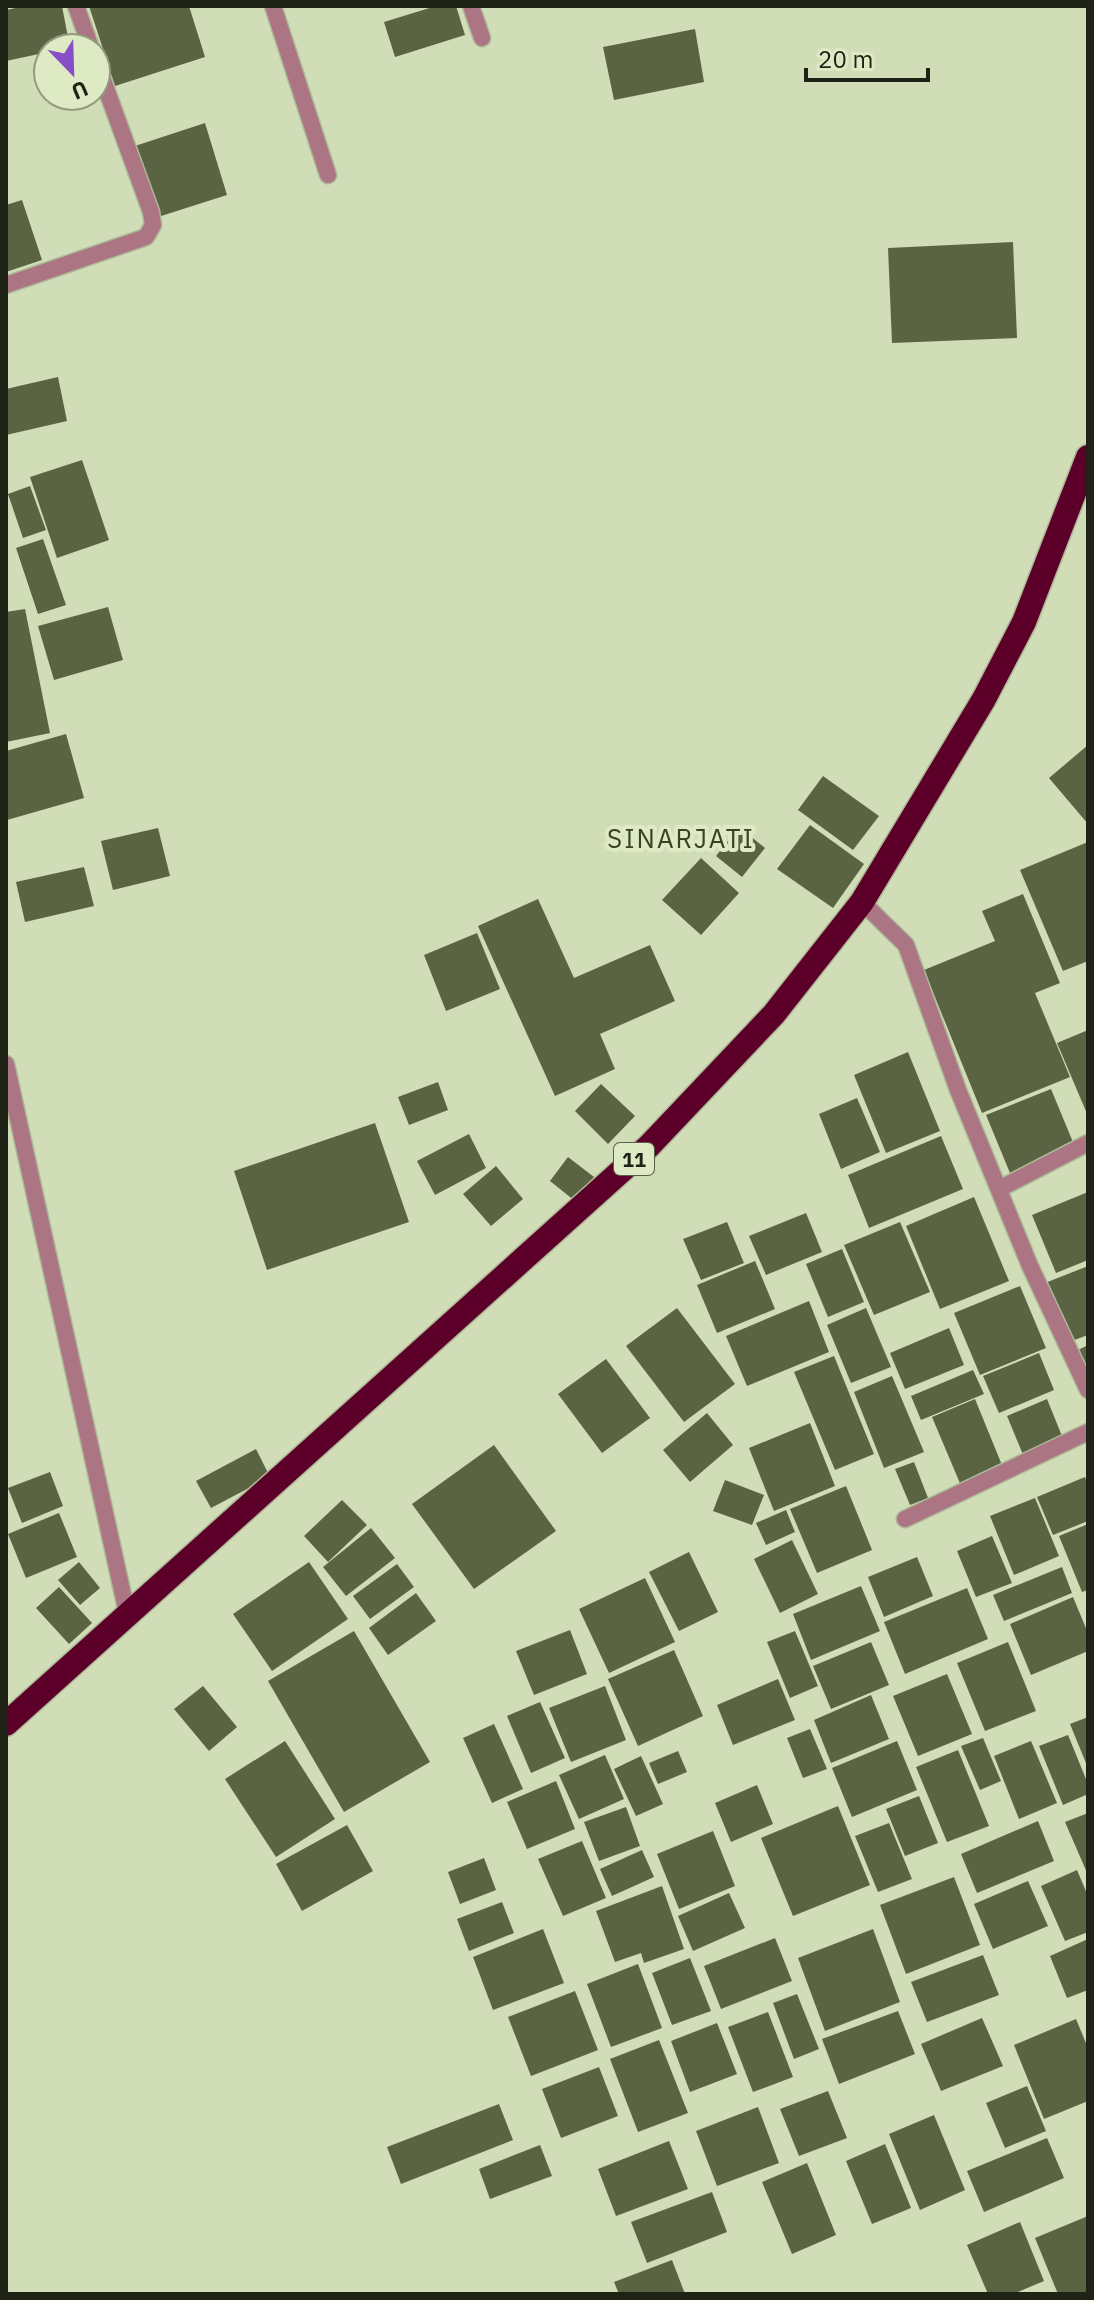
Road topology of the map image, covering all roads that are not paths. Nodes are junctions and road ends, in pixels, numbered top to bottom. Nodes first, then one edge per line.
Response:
1 (76, 6) edge
2 (273, 6) edge
3 (471, 6) edge
4 (85, 32) edge
5 (482, 38) dead end
6 (112, 105) edge
7 (328, 175) dead end
8 (6, 285) edge
9 (1088, 457) edge
10 (862, 902) junction
11 (6, 1064) edge
12 (1088, 1143) edge
13 (999, 1189) junction
14 (1088, 1390) edge
15 (1088, 1432) edge
16 (905, 1519) dead end
17 (127, 1613) junction
18 (6, 1724) edge

1 - 4 street
2 - 7 street
3 - 5 street
6 - 8 street
9 - 10 highway, 11
10 - 13 street
10 - 17 highway, 11
11 - 17 street
12 - 13 street
13 - 14 street
15 - 16 street
17 - 18 highway, 11

